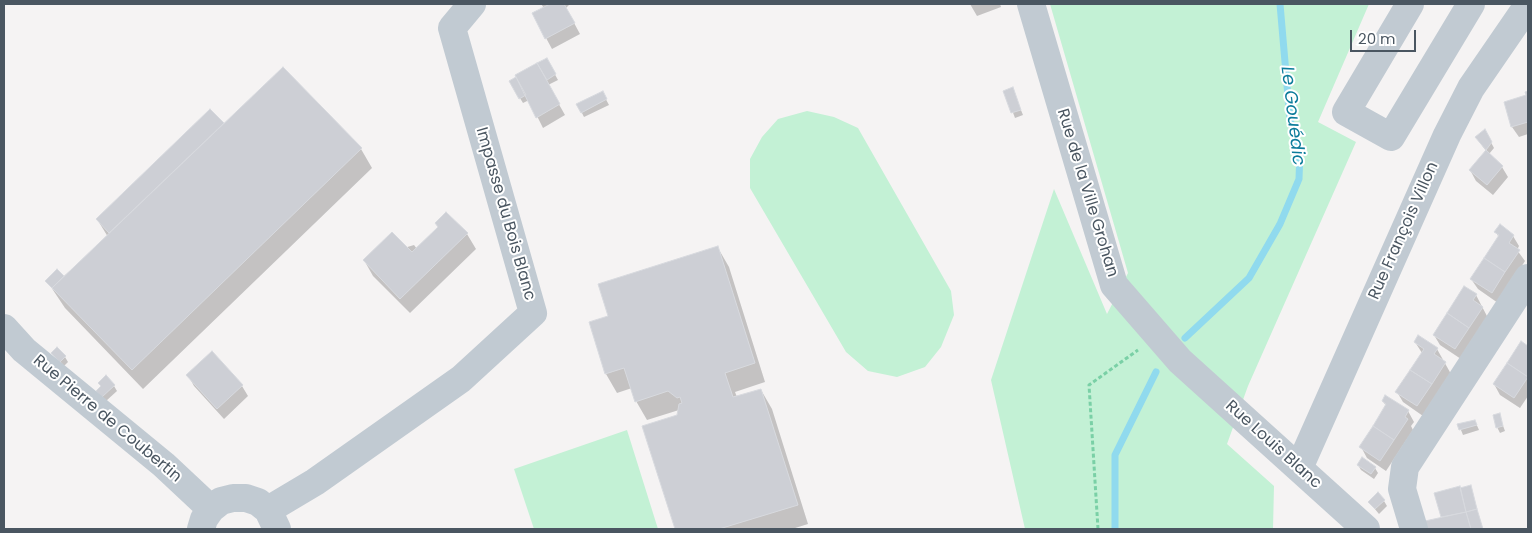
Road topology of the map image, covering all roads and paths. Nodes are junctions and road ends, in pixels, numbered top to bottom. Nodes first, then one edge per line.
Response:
1 (472, 4) edge
2 (1031, 4) edge
3 (1410, 4) edge
4 (1472, 4) edge
5 (1528, 4) edge
6 (1528, 278) edge
7 (4, 328) edge
8 (1158, 335) junction
9 (1180, 361) joint
10 (1299, 468) junction
11 (206, 519) edge
12 (272, 520) edge
13 (1098, 529) edge
14 (1366, 529) edge
15 (1414, 529) edge

1 - 12 street, Impasse du Bois Blanc
2 - 8 street, Rue de la Ville Grohan
3 - 4 street
5 - 10 street, Rue François Villon
6 - 15 street
7 - 11 street, Rue Pierre de Coubertin
8 - 9 street, Rue de la Ville Grohan
8 - 13 path
9 - 10 street, Rue Louis Blanc
10 - 14 street, Rue Louis Blanc
11 - 12 street

